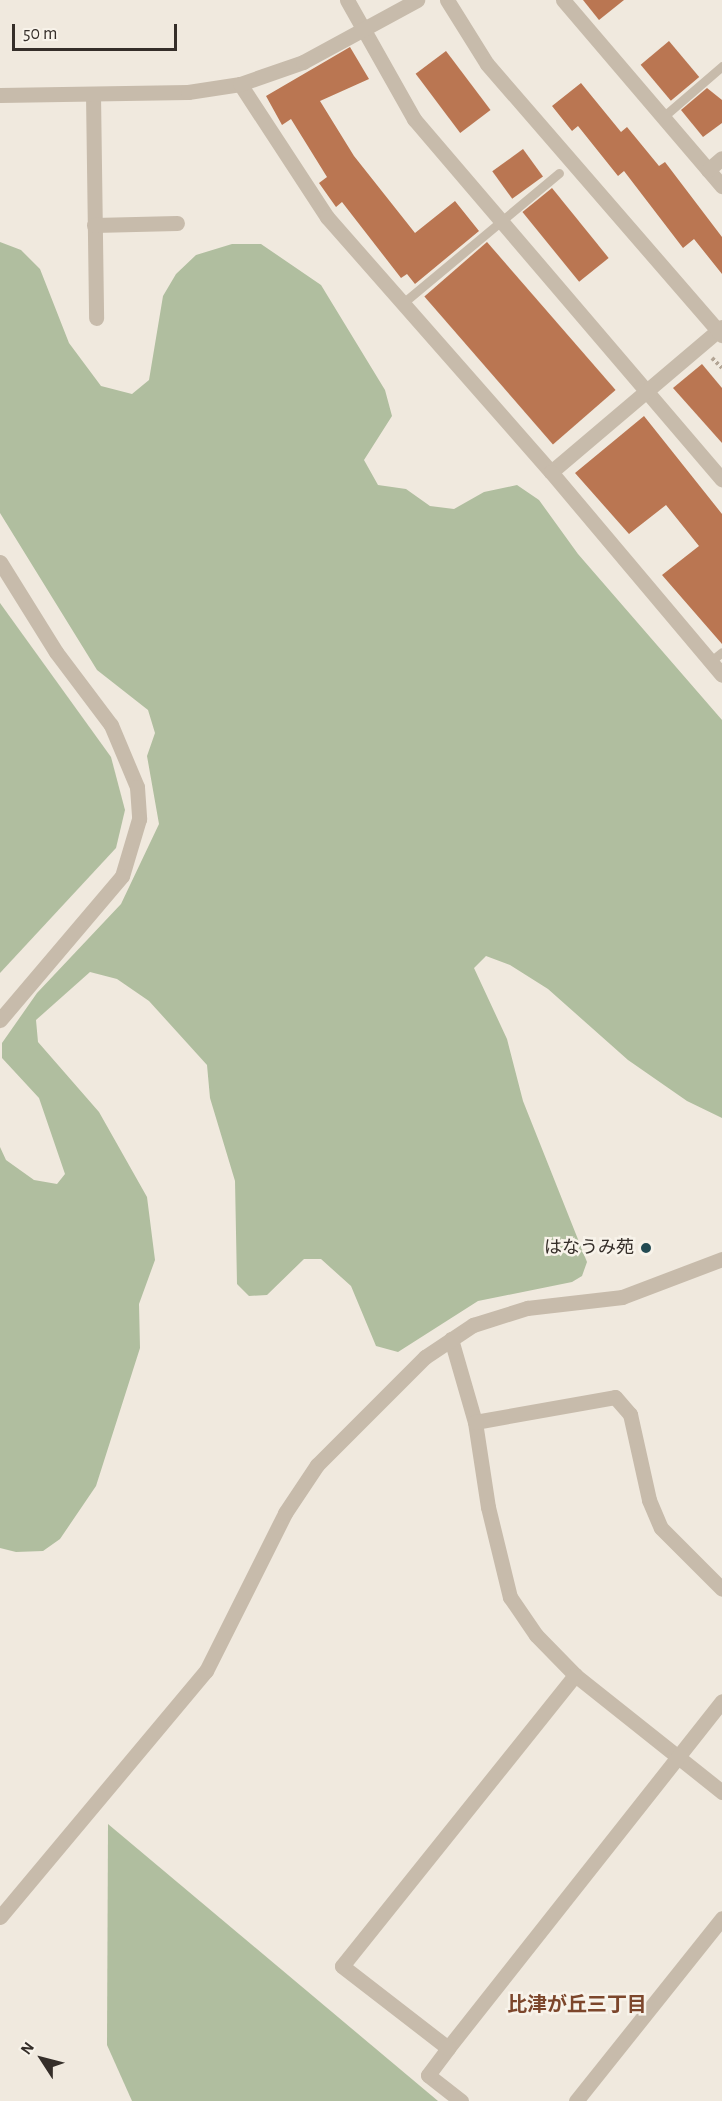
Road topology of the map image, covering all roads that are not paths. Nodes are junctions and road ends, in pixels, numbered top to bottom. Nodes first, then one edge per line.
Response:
1 (346, 0) edge
2 (417, 0) edge
3 (447, 0) edge
4 (564, 0) edge
5 (360, 31) junction
6 (722, 66) edge
7 (240, 84) junction
8 (0, 94) edge
9 (93, 94) junction
10 (663, 117) junction
11 (722, 158) edge
12 (708, 170) junction
13 (559, 173) dead end
14 (722, 186) edge
15 (501, 221) junction
16 (177, 223) dead end
17 (94, 225) junction
18 (403, 303) junction
19 (96, 318) dead end
20 (721, 331) edge
21 (646, 392) junction
22 (551, 472) junction
23 (722, 479) edge
24 (0, 562) edge
25 (716, 657) edge
26 (722, 675) edge
27 (0, 1020) edge
28 (722, 1259) edge
29 (452, 1339) junction
30 (475, 1422) junction
31 (722, 1589) edge
32 (575, 1675) junction
33 (722, 1701) edge
34 (678, 1757) junction
35 (722, 1792) edge
36 (0, 1917) edge
37 (722, 1918) edge
38 (448, 2048) junction
39 (461, 2101) edge
40 (576, 2101) edge

1 - 5 street
2 - 5 street
3 - 20 street
4 - 10 street
5 - 7 street
5 - 15 street
6 - 10 lane
7 - 9 street
7 - 18 street
8 - 9 street
9 - 17 street
10 - 12 street
11 - 12 street
12 - 14 street
13 - 15 lane
15 - 18 lane
15 - 21 street
16 - 17 street
17 - 19 street
18 - 22 street
20 - 21 street
21 - 22 street
21 - 23 street
22 - 25 street
24 - 27 street
25 - 26 street
28 - 29 street
29 - 30 street
29 - 36 street
30 - 31 street
30 - 32 street
32 - 34 street
32 - 38 street
33 - 34 street
34 - 35 street
34 - 38 street
37 - 40 street
38 - 39 street

